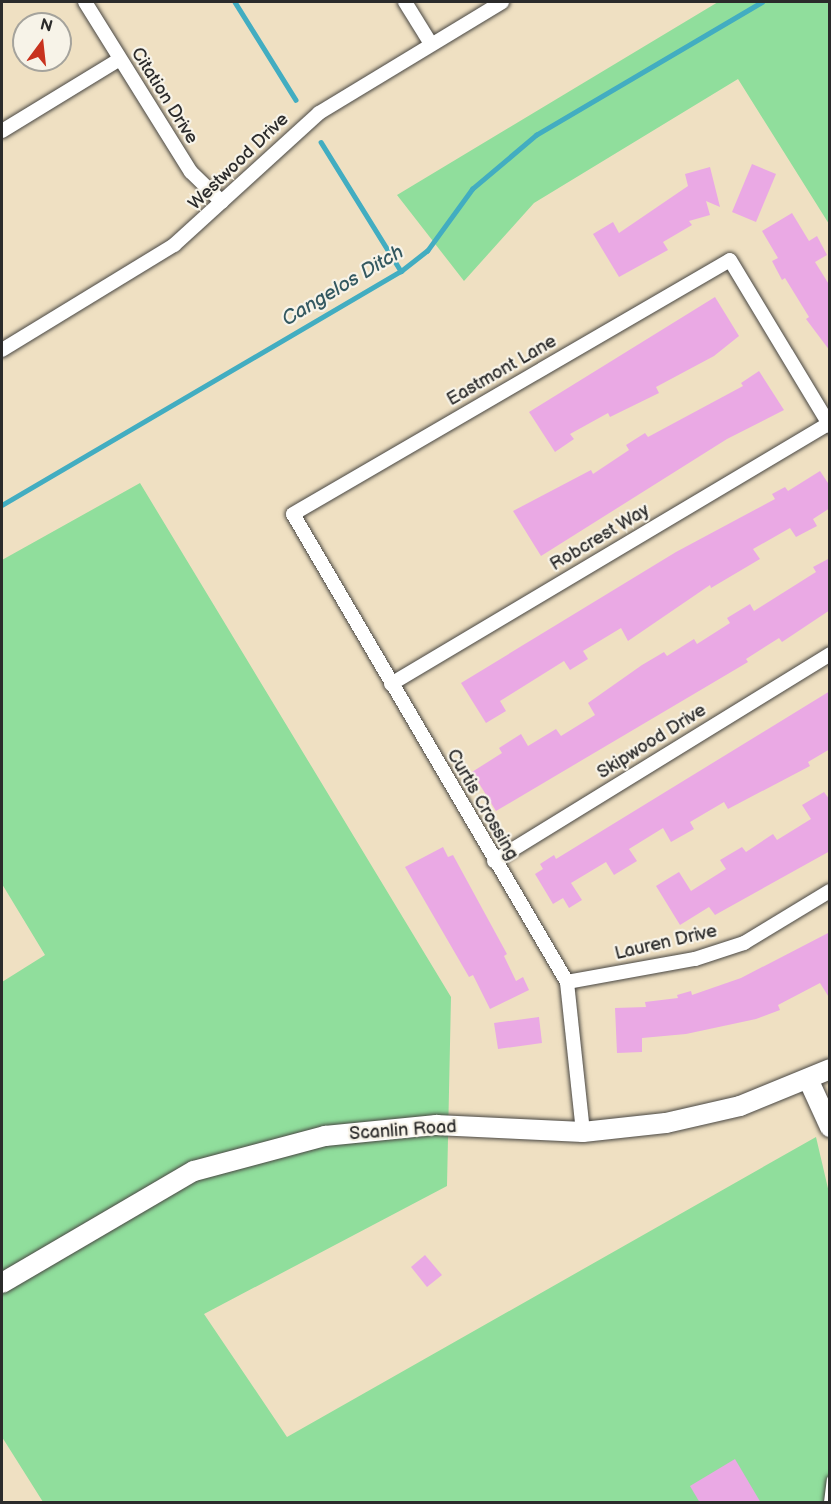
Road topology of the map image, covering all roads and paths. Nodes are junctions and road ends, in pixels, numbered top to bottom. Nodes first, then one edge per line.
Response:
1 (85, 2) edge
2 (405, 2) edge
3 (502, 2) edge
4 (431, 44) junction
5 (120, 59) junction
6 (2, 131) edge
7 (222, 202) junction
8 (2, 350) edge
9 (829, 425) edge
10 (293, 514) joint
11 (830, 654) edge
12 (391, 684) junction
13 (494, 861) junction
14 (830, 891) edge
15 (567, 982) junction
16 (830, 1068) edge
17 (808, 1078) junction
18 (830, 1127) edge
19 (583, 1132) junction
20 (2, 1283) edge
21 (830, 1479) edge
22 (827, 1503) edge

1 - 5 street, Citation Drive
2 - 4 street
3 - 4 street, Westwood Drive
4 - 7 street, Westwood Drive
5 - 6 street
5 - 7 street, Citation Drive
7 - 8 street, Westwood Drive
9 - 10 street, Eastmont Lane
9 - 12 street, Robcrest Way
10 - 12 street, Curtis Crossing
11 - 13 street, Skipwood Drive
12 - 13 street, Curtis Crossing
13 - 15 street, Curtis Crossing
14 - 15 street, Lauren Drive
15 - 19 street, Curtis Crossing
16 - 17 street, Scanlin Road
17 - 18 street
17 - 19 street, Scanlin Road
19 - 20 street, Scanlin Road
21 - 22 lane

